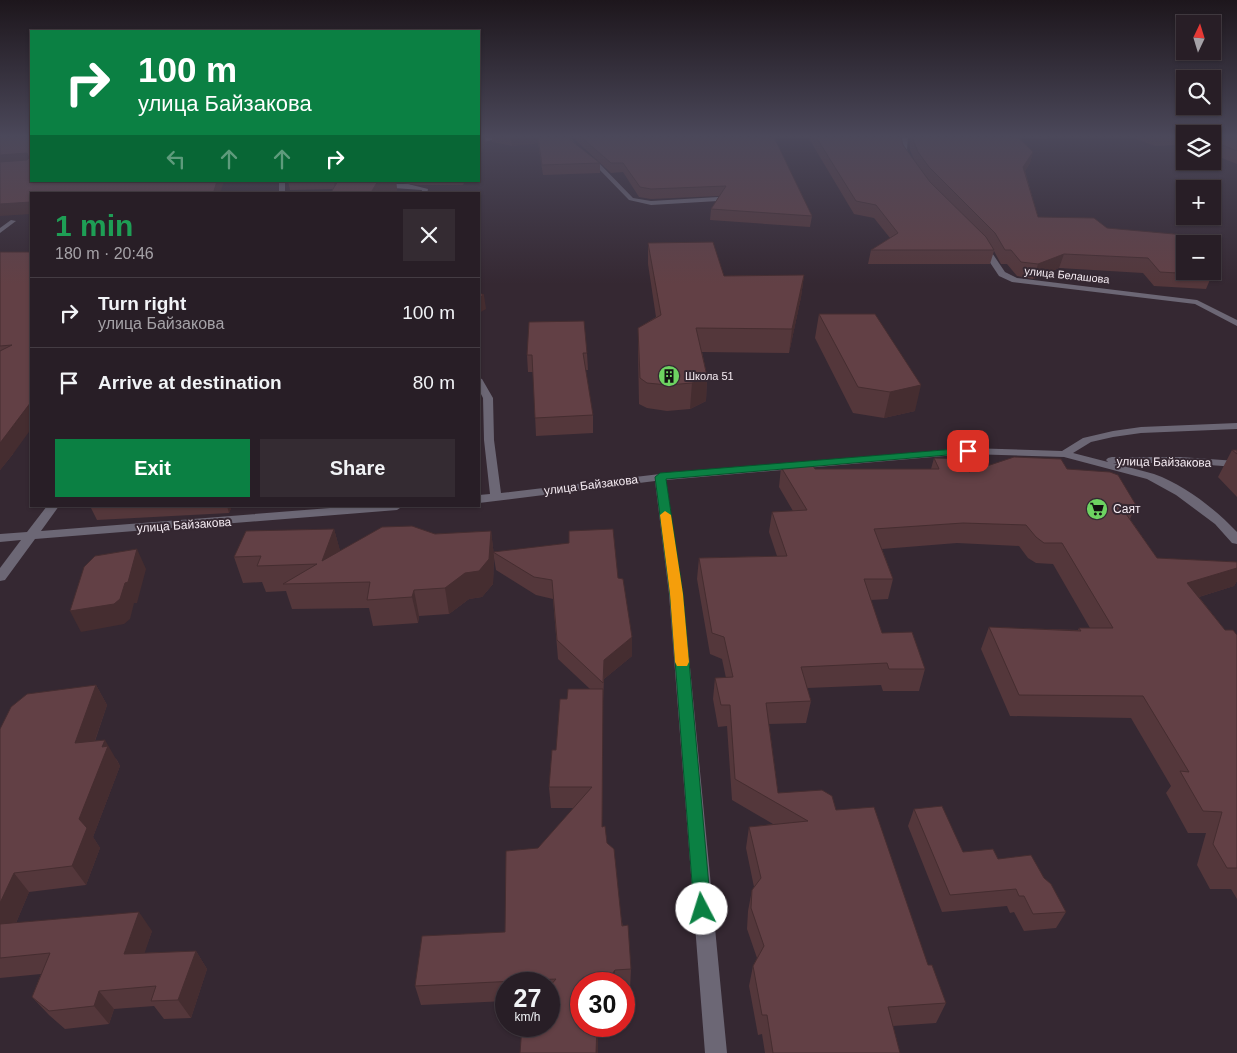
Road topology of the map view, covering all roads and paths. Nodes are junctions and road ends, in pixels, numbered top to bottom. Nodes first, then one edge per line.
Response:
1 (618, 186) edge
2 (374, 187) edge
3 (353, 188) edge
4 (334, 192) edge
5 (424, 192) edge
6 (718, 199) edge
7 (13, 221) dead end
8 (0, 231) edge
9 (975, 236) edge
10 (1237, 323) edge
11 (480, 383) edge
12 (1237, 426) edge
13 (480, 431) edge
14 (489, 440) junction
15 (1064, 454) junction
16 (1092, 460) junction
17 (1237, 464) edge
18 (660, 477) junction
19 (496, 497) junction
20 (480, 498) edge
21 (52, 507) edge
22 (273, 507) edge
23 (386, 507) edge
24 (267, 518) junction
25 (30, 536) junction
26 (0, 538) edge
27 (1237, 540) edge
28 (0, 578) edge
29 (716, 1053) edge

1 - 6 street
2 - 5 street
3 - 4 street
7 - 8 street
9 - 10 street, улица Белашова
11 - 14 street
12 - 15 street
13 - 14 street
14 - 19 street
15 - 16 street, улица Байзакова
15 - 18 street, улица Байзакова
16 - 17 street, улица Байзакова
16 - 27 street, улица Байзакова
18 - 19 street, улица Байзакова
18 - 29 street
19 - 20 street, улица Байзакова
21 - 25 street
22 - 24 street
23 - 24 street, улица Байзакова
24 - 25 street, улица Байзакова
25 - 26 street, улица Байзакова
25 - 28 street

